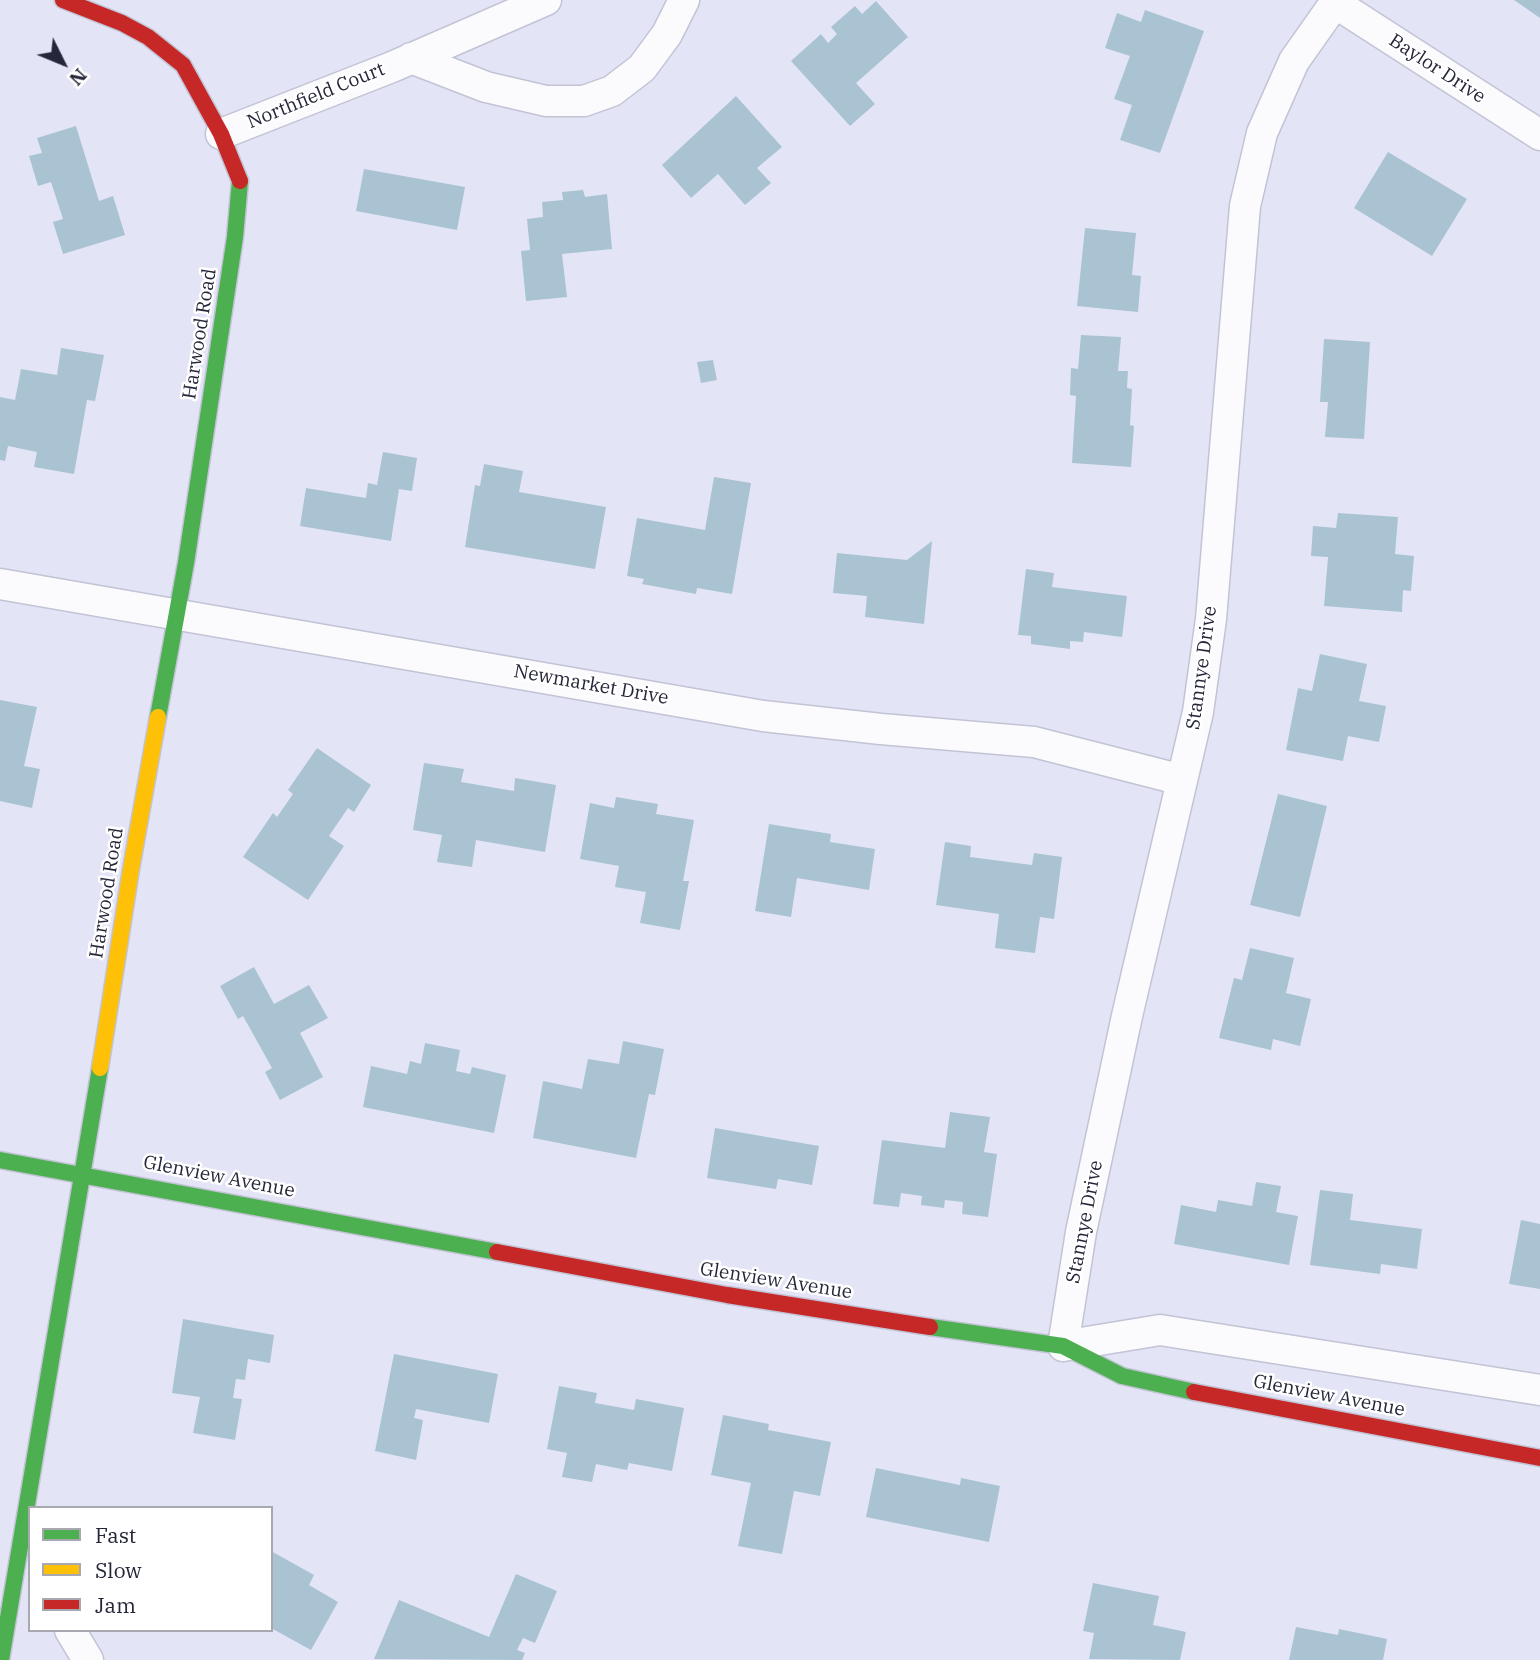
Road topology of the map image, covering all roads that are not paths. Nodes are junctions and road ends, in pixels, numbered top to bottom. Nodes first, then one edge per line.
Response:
1 (63, 0) edge
2 (546, 0) edge
3 (684, 0) edge
4 (1336, 1) edge
5 (411, 58) junction
6 (221, 134) junction
7 (1540, 135) edge
8 (0, 584) edge
9 (177, 614) junction
10 (1182, 780) junction
11 (0, 1160) edge
12 (84, 1174) junction
13 (1063, 1346) junction
14 (1540, 1390) edge
15 (1540, 1458) edge
16 (32, 1506) edge
17 (28, 1529) edge
18 (25, 1548) edge
19 (71, 1632) edge
20 (1, 1660) edge
21 (88, 1660) edge

1 - 6 street, Harwood Road
2 - 5 street, Northfield Court
3 - 5 street
4 - 7 street, Baylor Drive
4 - 10 street, Stannye Drive
5 - 6 street, Northfield Court
6 - 9 street, Harwood Road
8 - 9 street, Newmarket Drive
9 - 10 street, Newmarket Drive
9 - 12 street, Harwood Road
10 - 13 street, Stannye Drive
11 - 12 street, Glenview Avenue
12 - 13 street, Glenview Avenue
12 - 16 street, Harwood Road
13 - 14 street
13 - 15 street, Glenview Avenue
17 - 18 street, Harwood Road
18 - 20 street, Harwood Road
19 - 21 street

